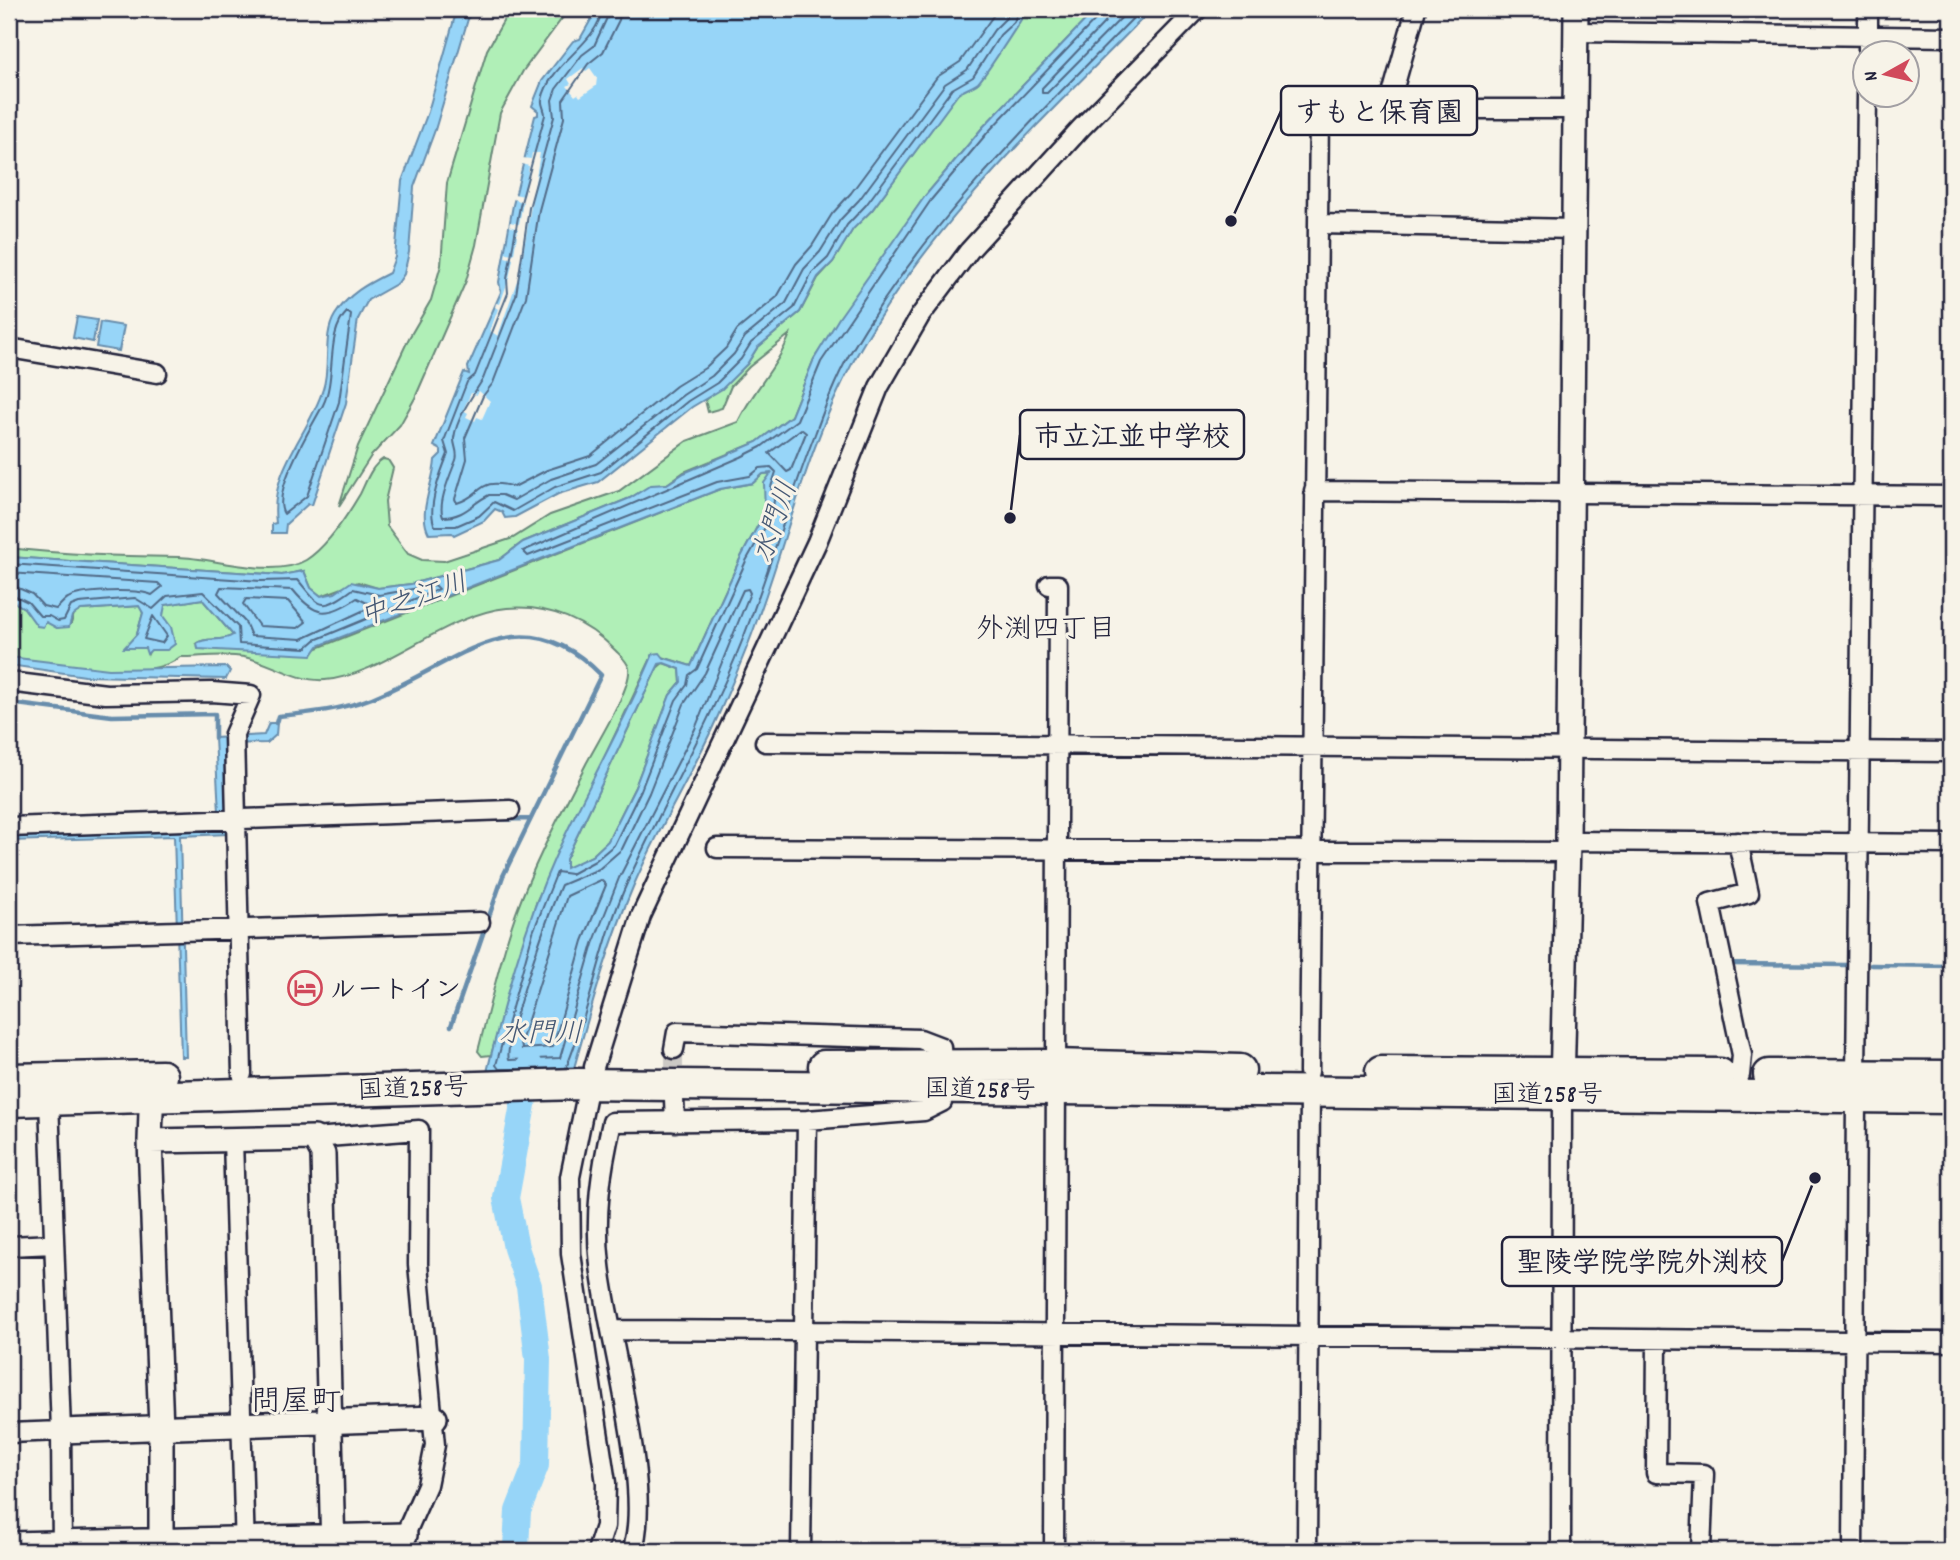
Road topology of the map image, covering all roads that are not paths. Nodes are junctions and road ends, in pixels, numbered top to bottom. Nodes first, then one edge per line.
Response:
1 (1198, 9) edge
2 (1416, 9) edge
3 (1868, 9) edge
4 (1576, 20) edge
5 (1951, 37) edge
6 (1868, 38) edge
7 (1922, 39) edge
8 (1852, 43) edge
9 (1867, 108) edge
10 (1388, 109) junction
11 (1575, 109) junction
12 (1318, 224) junction
13 (1574, 229) junction
14 (9, 348) edge
15 (157, 373) dead end
16 (1314, 491) junction
17 (1572, 492) junction
18 (1865, 495) junction
19 (1951, 496) edge
20 (1049, 585) dead end
21 (9, 682) edge
22 (765, 742) dead end
23 (1057, 745) junction
24 (1312, 747) junction
25 (1569, 747) junction
26 (1862, 751) junction
27 (1951, 752) edge
28 (510, 810) dead end
29 (227, 819) junction
30 (9, 827) edge
31 (1738, 842) junction
32 (1861, 843) junction
33 (1951, 844) edge
34 (1568, 847) junction
35 (717, 848) dead end
36 (1056, 849) junction
37 (1311, 850) junction
38 (480, 922) dead end
39 (240, 928) junction
40 (9, 936) edge
41 (674, 1049) dead end
42 (242, 1074) junction
43 (1740, 1075) junction
44 (586, 1076) junction
45 (1951, 1076) edge
46 (477, 1077) junction
47 (941, 1077) junction
48 (1054, 1077) junction
49 (9, 1079) edge
50 (1310, 1082) junction
51 (1563, 1083) junction
52 (151, 1086) junction
53 (1856, 1086) junction
54 (1951, 1098) edge
55 (674, 1099) tunnel mouth
56 (49, 1100) junction
57 (9, 1101) edge
58 (807, 1120) junction
59 (675, 1122) junction
60 (314, 1138) junction
61 (233, 1139) junction
62 (150, 1140) junction
63 (54, 1244) junction
64 (9, 1246) edge
65 (611, 1330) junction
66 (804, 1331) junction
67 (1056, 1334) junction
68 (1308, 1337) junction
69 (1562, 1337) junction
70 (1657, 1339) junction
71 (1854, 1342) junction
72 (1951, 1342) edge
73 (435, 1418) junction
74 (330, 1422) junction
75 (241, 1425) junction
76 (161, 1427) junction
77 (61, 1431) junction
78 (9, 1433) edge
79 (405, 1535) joint
80 (333, 1544) edge
81 (9, 1545) edge
82 (244, 1545) edge
83 (161, 1546) edge
84 (62, 1547) edge
85 (597, 1551) edge
86 (632, 1551) edge
87 (801, 1551) edge
88 (1054, 1551) edge
89 (1307, 1551) edge
90 (1561, 1551) edge
91 (1701, 1551) edge
92 (1853, 1551) edge

1 - 44 street
2 - 10 street
3 - 6 street
4 - 8 street
4 - 11 street
5 - 7 street
9 - 18 street
10 - 11 street
10 - 12 street
11 - 13 street
12 - 13 street
12 - 16 street
13 - 17 street
14 - 15 street
16 - 17 street
16 - 24 street
17 - 18 street
17 - 25 street
18 - 19 street
18 - 26 street
20 - 23 street
21 - 29 street
22 - 23 street
23 - 24 street
23 - 36 street
24 - 25 street
24 - 37 street
25 - 26 street
25 - 34 street
26 - 27 street
26 - 32 street
28 - 29 street
29 - 30 street
29 - 39 street
31 - 32 street
31 - 34 street
31 - 43 street
32 - 33 street
32 - 53 street
34 - 37 street
34 - 51 street
35 - 36 street
36 - 37 street
36 - 48 street
37 - 50 street
38 - 39 street
39 - 40 street
39 - 42 street
41 - 47 street
42 - 46 highway, 国道258号
42 - 52 highway, 国道258号
43 - 51 highway, 国道258号
43 - 53 highway, 国道258号
44 - 46 highway, 国道258号
44 - 47 highway, 国道258号
44 - 85 street
45 - 53 highway, 国道258号
46 - 52 highway, 国道258号
47 - 48 highway, 国道258号
47 - 58 street
48 - 50 highway, 国道258号
48 - 67 street
49 - 52 highway, 国道258号
50 - 51 highway, 国道258号
50 - 68 street
51 - 53 highway, 国道258号
51 - 69 street
52 - 56 highway, 国道258号
52 - 62 street
53 - 54 highway, 国道258号
53 - 71 street
55 - 59 street
56 - 57 highway, 国道258号
56 - 63 street
58 - 59 street
58 - 66 street
59 - 65 street
60 - 61 street
60 - 73 street
60 - 74 street
61 - 62 street
61 - 75 street
62 - 76 street
63 - 64 street
63 - 77 street
65 - 66 street
65 - 86 street
66 - 67 street
66 - 87 street
67 - 68 street
67 - 88 street
68 - 69 street
68 - 89 street
69 - 70 street
69 - 90 street
70 - 71 street
70 - 91 street
71 - 72 street
71 - 92 street
73 - 74 street
73 - 79 street
74 - 75 street
74 - 80 street
75 - 76 street
75 - 82 street
76 - 77 street
76 - 83 street
77 - 78 street
77 - 84 street
79 - 80 street
80 - 82 street
81 - 84 street
82 - 83 street
83 - 84 street

